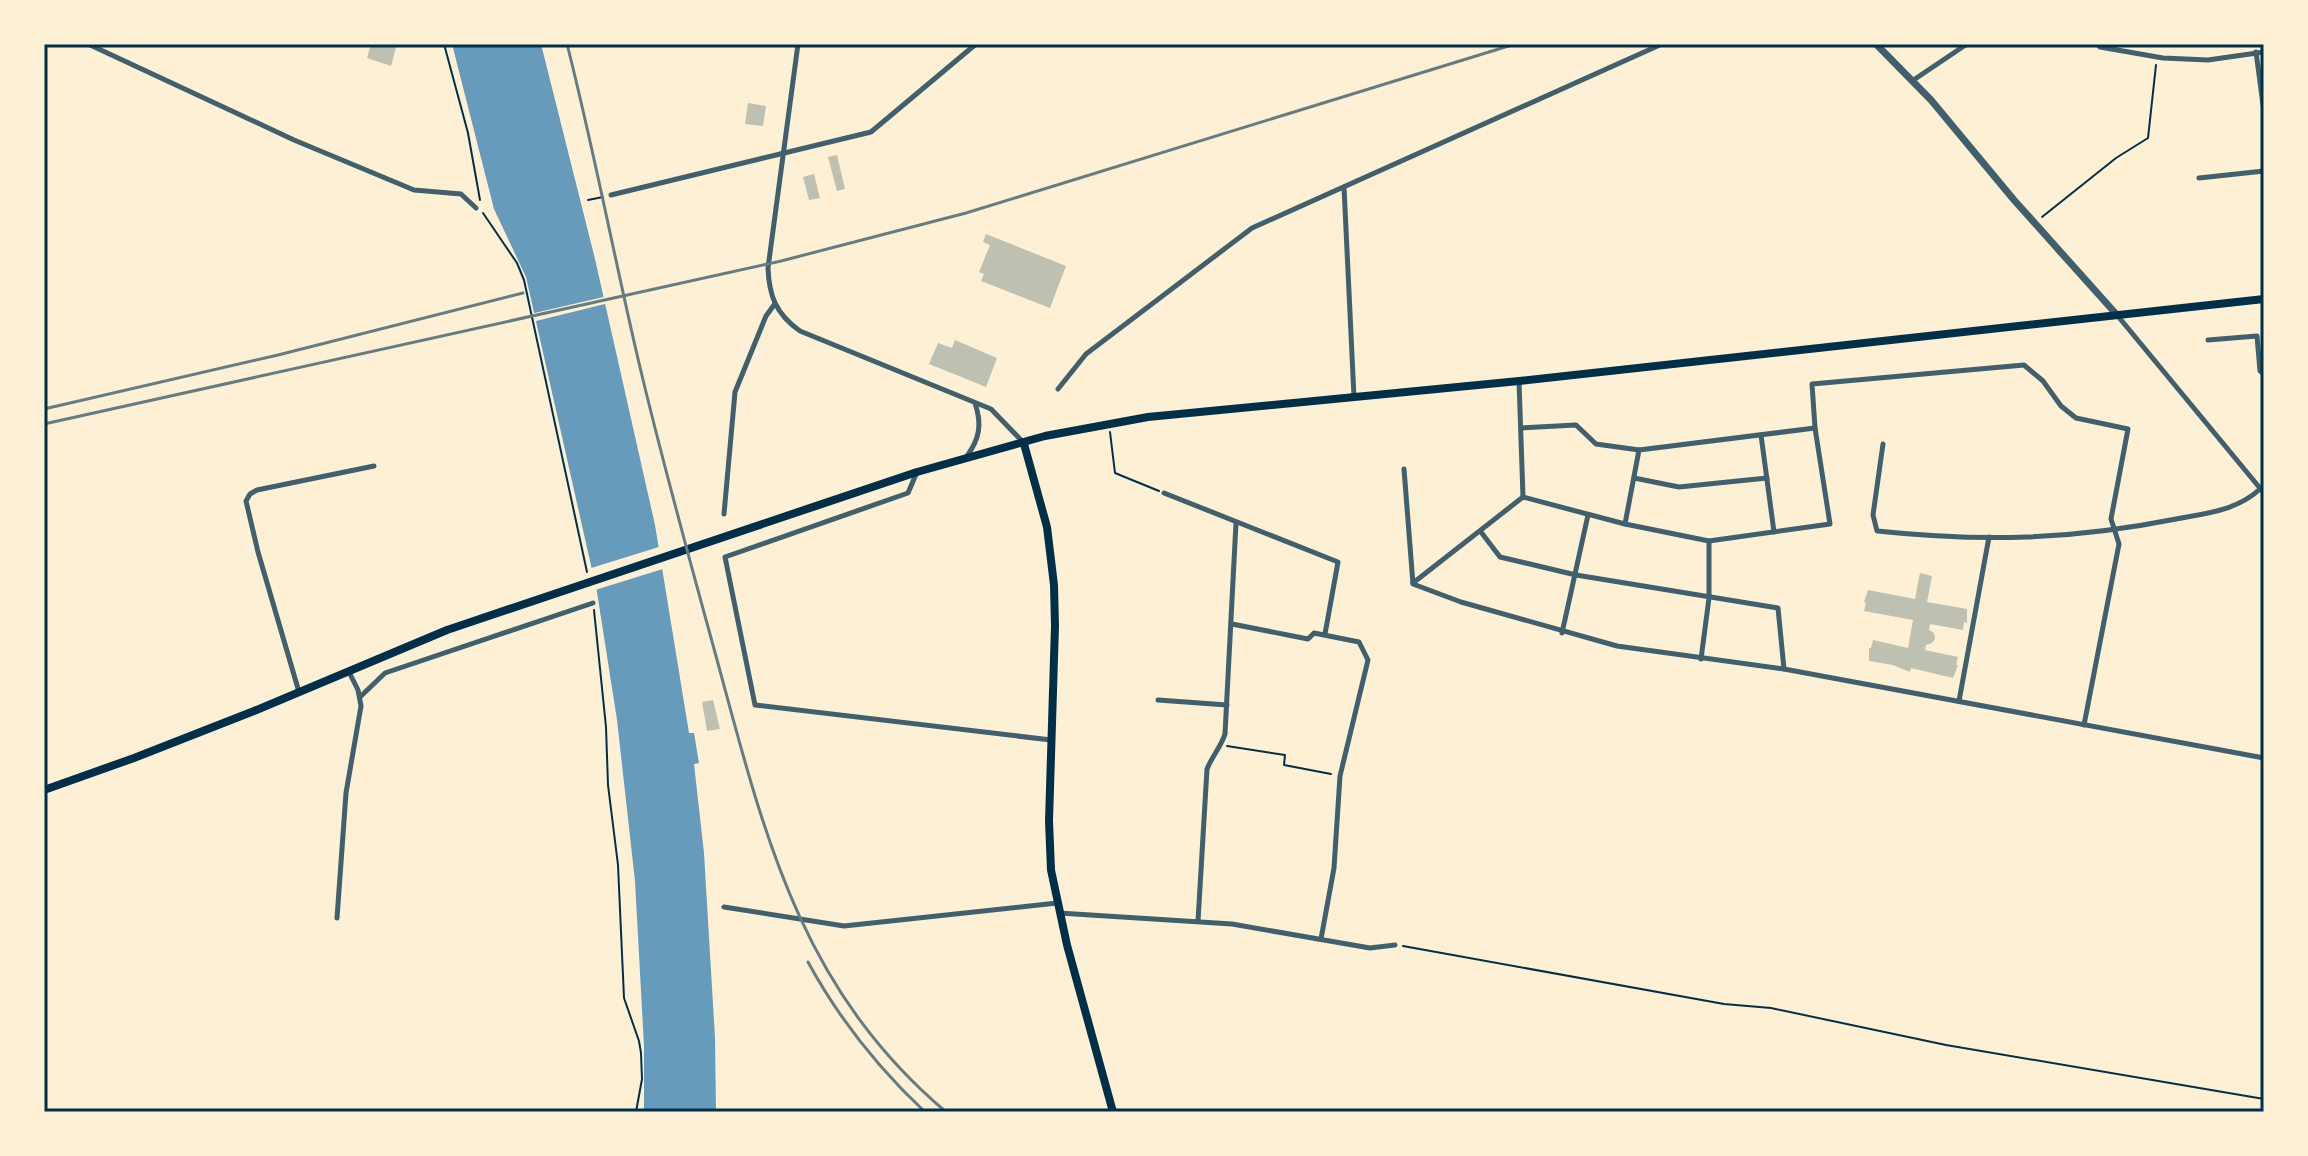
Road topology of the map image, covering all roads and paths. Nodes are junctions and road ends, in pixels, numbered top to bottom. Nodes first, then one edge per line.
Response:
1 (88, 44) edge
2 (444, 44) edge
3 (798, 44) edge
4 (976, 44) edge
5 (1662, 44) edge
6 (1876, 44) edge
7 (1967, 44) edge
8 (2098, 44) edge
9 (2256, 52) junction
10 (2264, 52) edge
11 (2163, 58) junction
12 (1912, 81) junction
13 (2264, 112) edge
14 (784, 153) junction
15 (2264, 171) edge
16 (2199, 178) dead end
17 (1344, 187) junction
18 (611, 195) joint
19 (588, 200) dead end
20 (476, 208) junction
21 (2034, 223) junction
22 (2264, 299) edge
23 (774, 305) junction
24 (2117, 315) junction
25 (2208, 340) dead end
26 (2264, 374) edge
27 (1519, 381) junction
28 (1058, 389) dead end
29 (1354, 397) junction
30 (975, 402) junction
31 (1109, 423) junction
32 (1521, 428) junction
33 (1815, 428) junction
34 (1761, 435) junction
35 (1024, 444) junction
36 (1883, 444) dead end
37 (1639, 450) junction
38 (964, 461) junction
39 (374, 466) dead end
40 (1404, 469) dead end
41 (917, 472) junction
42 (1634, 478) junction
43 (1767, 478) junction
44 (2262, 491) edge
45 (1164, 493) joint
46 (1523, 497) junction
47 (724, 514) dead end
48 (1588, 515) junction
49 (1236, 523) junction
50 (1625, 524) junction
51 (1481, 532) junction
52 (1774, 532) junction
53 (2115, 532) junction
54 (1989, 537) junction
55 (1709, 541) junction
56 (587, 572) dead end
57 (1576, 575) junction
58 (1413, 584) junction
59 (1709, 598) junction
60 (593, 603) joint
61 (1232, 624) junction
62 (1562, 633) junction
63 (1325, 634) junction
64 (1701, 659) junction
65 (1784, 669) junction
66 (348, 672) junction
67 (299, 692) junction
68 (360, 697) junction
69 (1158, 700) dead end
70 (1959, 701) junction
71 (1227, 705) junction
72 (2084, 725) junction
73 (1051, 740) junction
74 (1221, 746) junction
75 (2264, 758) edge
76 (1340, 776) junction
77 (44, 790) edge
78 (1057, 903) junction
79 (724, 907) dead end
80 (1059, 913) junction
81 (337, 918) dead end
82 (1198, 921) junction
83 (1321, 939) junction
84 (1395, 945) joint
85 (2264, 1099) edge
86 (636, 1112) edge
87 (1113, 1112) edge

1 - 20 street
2 - 20 path
3 - 14 street
4 - 14 street
5 - 17 street
6 - 12 street
7 - 12 street
8 - 11 street
9 - 10 street
9 - 11 street
9 - 13 street
11 - 21 path
12 - 21 street
14 - 18 street
14 - 23 street
15 - 16 street
17 - 28 street
17 - 29 street
18 - 19 path
20 - 56 path
21 - 24 street
22 - 24 main road
23 - 30 street
23 - 47 street
24 - 27 main road
24 - 44 street
25 - 26 street
27 - 29 main road
27 - 32 street
29 - 31 main road
30 - 35 street
30 - 38 street
31 - 35 main road
31 - 45 path
32 - 37 street
32 - 46 street
33 - 34 street
33 - 52 street
33 - 53 street
34 - 37 street
34 - 43 street
35 - 38 main road
35 - 73 main road
36 - 54 street
37 - 42 street
38 - 41 main road
39 - 67 street
40 - 58 street
41 - 66 main road
41 - 73 street
42 - 43 street
42 - 50 street
43 - 52 street
44 - 53 street
45 - 49 street
46 - 48 street
46 - 51 street
48 - 50 street
48 - 57 street
49 - 61 street
49 - 63 street
50 - 55 street
51 - 57 street
51 - 58 street
52 - 55 street
53 - 54 street
53 - 72 street
54 - 70 street
55 - 59 street
57 - 59 street
57 - 62 street
58 - 62 street
59 - 64 street
59 - 65 street
60 - 68 street
60 - 86 path
61 - 63 street
61 - 71 street
62 - 64 street
63 - 76 street
64 - 65 street
65 - 70 street
66 - 67 main road
66 - 68 street
67 - 77 main road
68 - 81 street
69 - 71 street
70 - 72 street
71 - 74 street
72 - 75 street
73 - 78 main road
74 - 76 path
74 - 82 street
76 - 83 street
78 - 79 street
78 - 80 main road
80 - 82 street
80 - 87 main road
82 - 83 street
83 - 84 street
84 - 85 path

